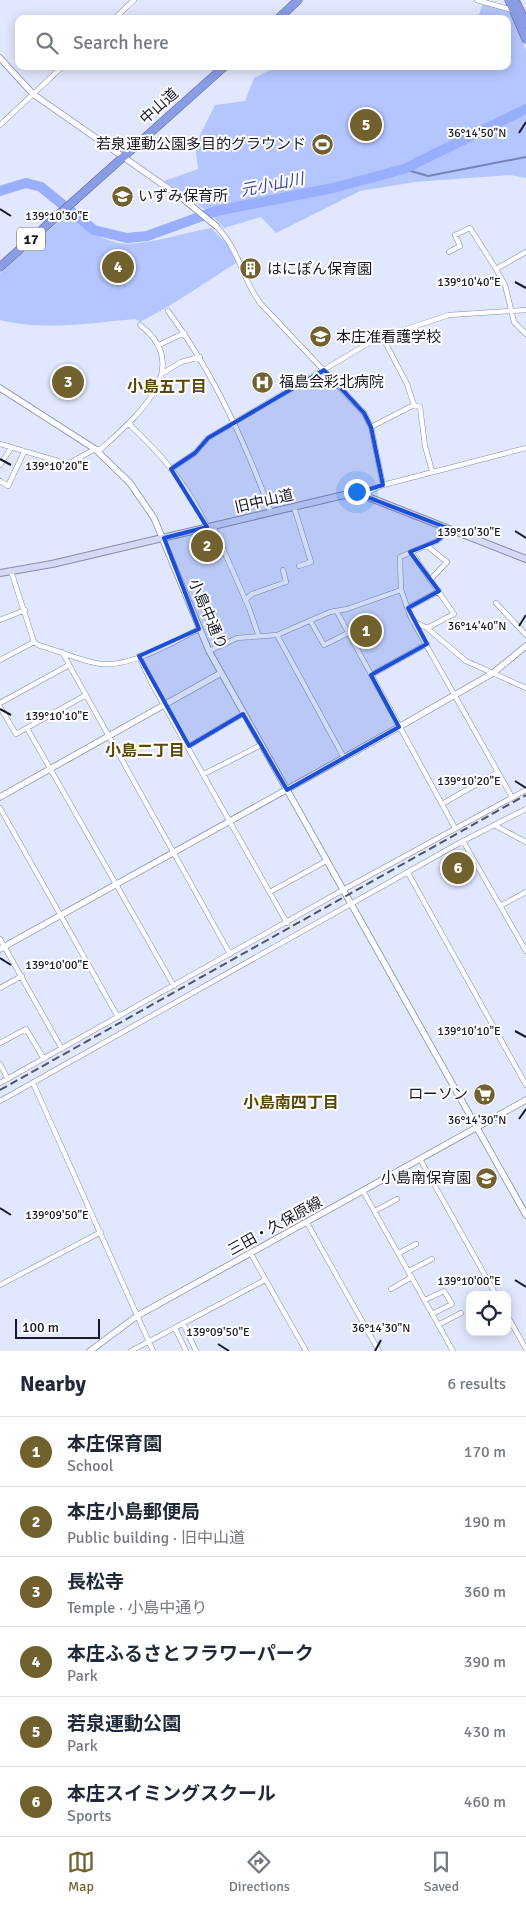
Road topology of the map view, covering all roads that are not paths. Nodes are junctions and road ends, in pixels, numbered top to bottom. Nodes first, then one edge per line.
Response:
1 (134, 0) edge
2 (298, 0) edge
3 (477, 0) edge
4 (509, 0) edge
5 (515, 0) edge
6 (520, 11) edge
7 (118, 15) edge
8 (282, 15) edge
9 (526, 23) edge
10 (526, 39) edge
11 (0, 58) edge
12 (59, 70) edge
13 (221, 70) edge
14 (33, 94) junction
15 (0, 125) edge
16 (122, 158) junction
17 (216, 226) joint
18 (449, 252) dead end
19 (526, 252) edge
20 (0, 267) edge
21 (496, 269) junction
22 (511, 310) junction
23 (526, 310) edge
24 (168, 311) dead end
25 (140, 325) dead end
26 (184, 333) junction
27 (526, 334) edge
28 (383, 338) junction
29 (159, 345) junction
30 (200, 357) junction
31 (324, 370) junction
32 (163, 373) junction
33 (0, 388) edge
34 (414, 405) junction
35 (233, 422) junction
36 (129, 424) junction
37 (371, 427) junction
38 (0, 444) edge
39 (11, 448) junction
40 (526, 448) edge
41 (95, 449) junction
42 (24, 452) junction
43 (0, 465) edge
44 (170, 469) junction
45 (432, 471) junction
46 (0, 481) edge
47 (383, 485) junction
48 (368, 497) junction
49 (294, 507) junction
50 (271, 513) junction
51 (210, 526) junction
52 (450, 529) junction
53 (164, 538) junction
54 (427, 546) junction
55 (411, 552) junction
56 (526, 559) edge
57 (299, 566) dead end
58 (283, 570) dead end
59 (11, 571) junction
60 (0, 572) edge
61 (431, 579) junction
62 (401, 590) junction
63 (439, 591) junction
64 (245, 600) junction
65 (496, 603) dead end
66 (408, 608) junction
67 (26, 610) junction
68 (337, 612) junction
69 (0, 620) edge
70 (311, 622) junction
71 (414, 622) junction
72 (427, 628) junction
73 (199, 629) junction
74 (348, 633) junction
75 (277, 635) junction
76 (526, 635) edge
77 (259, 637) junction
78 (34, 642) junction
79 (427, 644) junction
80 (526, 646) edge
81 (209, 651) junction
82 (62, 652) junction
83 (139, 656) junction
84 (0, 660) edge
85 (69, 665) junction
86 (221, 673) junction
87 (493, 673) junction
88 (371, 675) junction
89 (526, 688) edge
90 (454, 694) junction
91 (86, 695) junction
92 (0, 705) edge
93 (164, 705) junction
94 (243, 714) junction
95 (2, 717) edge
96 (399, 727) junction
97 (28, 728) junction
98 (109, 736) junction
99 (261, 745) junction
100 (188, 746) junction
101 (342, 756) junction
102 (52, 768) junction
103 (498, 772) junction
104 (204, 774) junction
105 (287, 790) junction
106 (526, 790) edge
107 (0, 797) edge
108 (512, 797) junction
109 (442, 804) junction
110 (0, 808) edge
111 (526, 809) edge
112 (229, 820) junction
113 (494, 825) junction
114 (455, 828) junction
115 (463, 841) junction
116 (526, 842) edge
117 (175, 852) junction
118 (326, 861) junction
119 (408, 873) junction
120 (117, 883) junction
121 (343, 890) junction
122 (270, 892) junction
123 (526, 892) edge
124 (351, 903) junction
125 (500, 906) junction
126 (61, 915) junction
127 (287, 923) junction
128 (0, 939) edge
129 (2, 947) edge
130 (526, 951) edge
131 (230, 954) junction
132 (22, 976) junction
133 (174, 986) junction
134 (0, 988) edge
135 (118, 1017) junction
136 (0, 1043) edge
137 (62, 1049) junction
138 (44, 1059) junction
139 (0, 1064) edge
140 (8, 1079) junction
141 (0, 1083) edge
142 (33, 1083) junction
143 (526, 1085) edge
144 (526, 1100) edge
145 (0, 1101) edge
146 (476, 1128) junction
147 (420, 1159) junction
148 (363, 1191) junction
149 (397, 1199) dead end
150 (375, 1211) junction
151 (526, 1215) edge
152 (307, 1224) junction
153 (101, 1232) junction
154 (416, 1244) dead end
155 (399, 1253) junction
156 (251, 1254) junction
157 (432, 1258) dead end
158 (409, 1271) junction
159 (412, 1277) junction
160 (265, 1280) junction
161 (0, 1286) edge
162 (391, 1289) dead end
163 (494, 1291) edge
164 (425, 1300) junction
165 (460, 1313) dead end
166 (432, 1314) junction
167 (137, 1316) junction
168 (511, 1322) edge
169 (183, 1323) junction
170 (438, 1324) junction
171 (175, 1328) junction
172 (149, 1341) junction
173 (526, 1349) edge
174 (90, 1351) edge
175 (130, 1351) edge
176 (153, 1351) edge
177 (186, 1351) edge
178 (196, 1351) edge
179 (306, 1351) edge
180 (379, 1351) edge
181 (453, 1351) edge

1 - 7 street
2 - 8 highway
3 - 6 street
4 - 6 highway
5 - 6 highway
6 - 9 highway
6 - 10 highway
11 - 14 street
12 - 14 street
13 - 16 highway, 中山道 / 17
14 - 15 street
14 - 16 street
16 - 17 street
16 - 20 highway, 中山道 / 17
17 - 31 street
18 - 21 street
19 - 21 street
21 - 22 street
22 - 23 street
22 - 27 street
22 - 28 street
24 - 26 street
25 - 29 street
26 - 29 street
26 - 30 street
28 - 31 street
28 - 34 street
29 - 32 street
30 - 32 street
30 - 35 street
31 - 35 street
31 - 37 street
32 - 36 street
33 - 41 street, 小島中通り
34 - 37 street
34 - 45 street
35 - 44 street
35 - 50 street
36 - 41 street
36 - 44 street
37 - 47 street
38 - 39 street
39 - 42 street
39 - 43 street
40 - 45 street
41 - 42 street
41 - 53 street, 小島中通り
42 - 46 street
44 - 51 street
45 - 47 street
47 - 48 street
48 - 49 main road, 旧中山道
48 - 52 main road, 旧中山道
49 - 50 main road, 旧中山道
49 - 57 street
50 - 51 main road, 旧中山道
51 - 53 main road, 旧中山道
51 - 64 street
52 - 54 street
52 - 56 main road, 旧中山道
53 - 59 main road, 旧中山道
53 - 73 street, 小島中通り
54 - 55 street
54 - 61 street
55 - 61 street
55 - 62 street
58 - 64 street
59 - 60 main road, 旧中山道
59 - 67 street
61 - 63 street
62 - 66 street
62 - 68 street
63 - 66 street
63 - 72 street
64 - 77 street
65 - 76 street
66 - 71 street
67 - 69 street
67 - 78 street
68 - 70 street
68 - 74 street
70 - 74 street
70 - 75 street
71 - 72 street
71 - 79 street
72 - 87 street
73 - 81 street, 小島中通り
73 - 83 street
74 - 88 street
75 - 77 street
75 - 101 street
77 - 81 street
78 - 82 street
78 - 84 street
79 - 88 street
79 - 90 street
80 - 87 street
81 - 86 street, 小島中通り
82 - 83 street
82 - 85 street
83 - 93 street
85 - 91 street
85 - 92 street
86 - 93 street, 小島中通り
86 - 94 street
87 - 89 street
87 - 90 street
88 - 96 street
90 - 96 street
90 - 103 street
91 - 97 street
91 - 98 street
92 - 95 street
93 - 98 street, 小島中通り
93 - 100 street
94 - 99 street
94 - 100 street
95 - 97 street
96 - 101 street
96 - 109 street
97 - 102 street
98 - 102 street, 小島中通り
98 - 117 street
99 - 104 street
99 - 105 street
100 - 104 street
101 - 105 street
102 - 107 street, 小島中通り
102 - 120 street
103 - 108 street
103 - 109 street
104 - 112 street
105 - 112 street
105 - 118 street
106 - 108 street
108 - 114 street
109 - 114 street
110 - 126 street
111 - 113 street
112 - 117 street
112 - 122 street
113 - 115 street
113 - 116 street
114 - 121 street
115 - 119 street
115 - 125 street
117 - 120 street
117 - 131 street
118 - 121 street
118 - 122 street
119 - 124 street
119 - 143 street
120 - 126 street
120 - 133 street
121 - 124 street
121 - 127 street
122 - 127 street
123 - 125 street
124 - 142 street
124 - 146 street
125 - 130 street
126 - 129 street
126 - 135 street
127 - 131 street
128 - 129 street
129 - 132 street
131 - 133 street
132 - 134 street
132 - 137 street
133 - 135 street
135 - 137 street
136 - 138 street
137 - 138 street
138 - 140 street
139 - 140 street
140 - 141 street
142 - 145 street
142 - 153 street
144 - 146 street, 三田・久保原線
146 - 147 street, 三田・久保原線
146 - 151 street
147 - 148 street, 三田・久保原線
147 - 163 street
148 - 150 street
148 - 152 street, 三田・久保原線
149 - 150 street
150 - 155 street
152 - 156 street, 三田・久保原線
152 - 180 street
153 - 161 street
153 - 167 street
154 - 155 street
155 - 158 street
156 - 160 street
156 - 167 street, 三田・久保原線
157 - 158 street
158 - 159 street
159 - 162 street
159 - 164 street
160 - 169 street
160 - 179 street
164 - 166 street
164 - 166 street
165 - 170 street
166 - 170 street
167 - 172 street
167 - 174 street, 三田・久保原線
168 - 173 street
169 - 171 street
169 - 178 street
170 - 181 street
171 - 172 street
171 - 177 street
172 - 175 street
172 - 176 street

